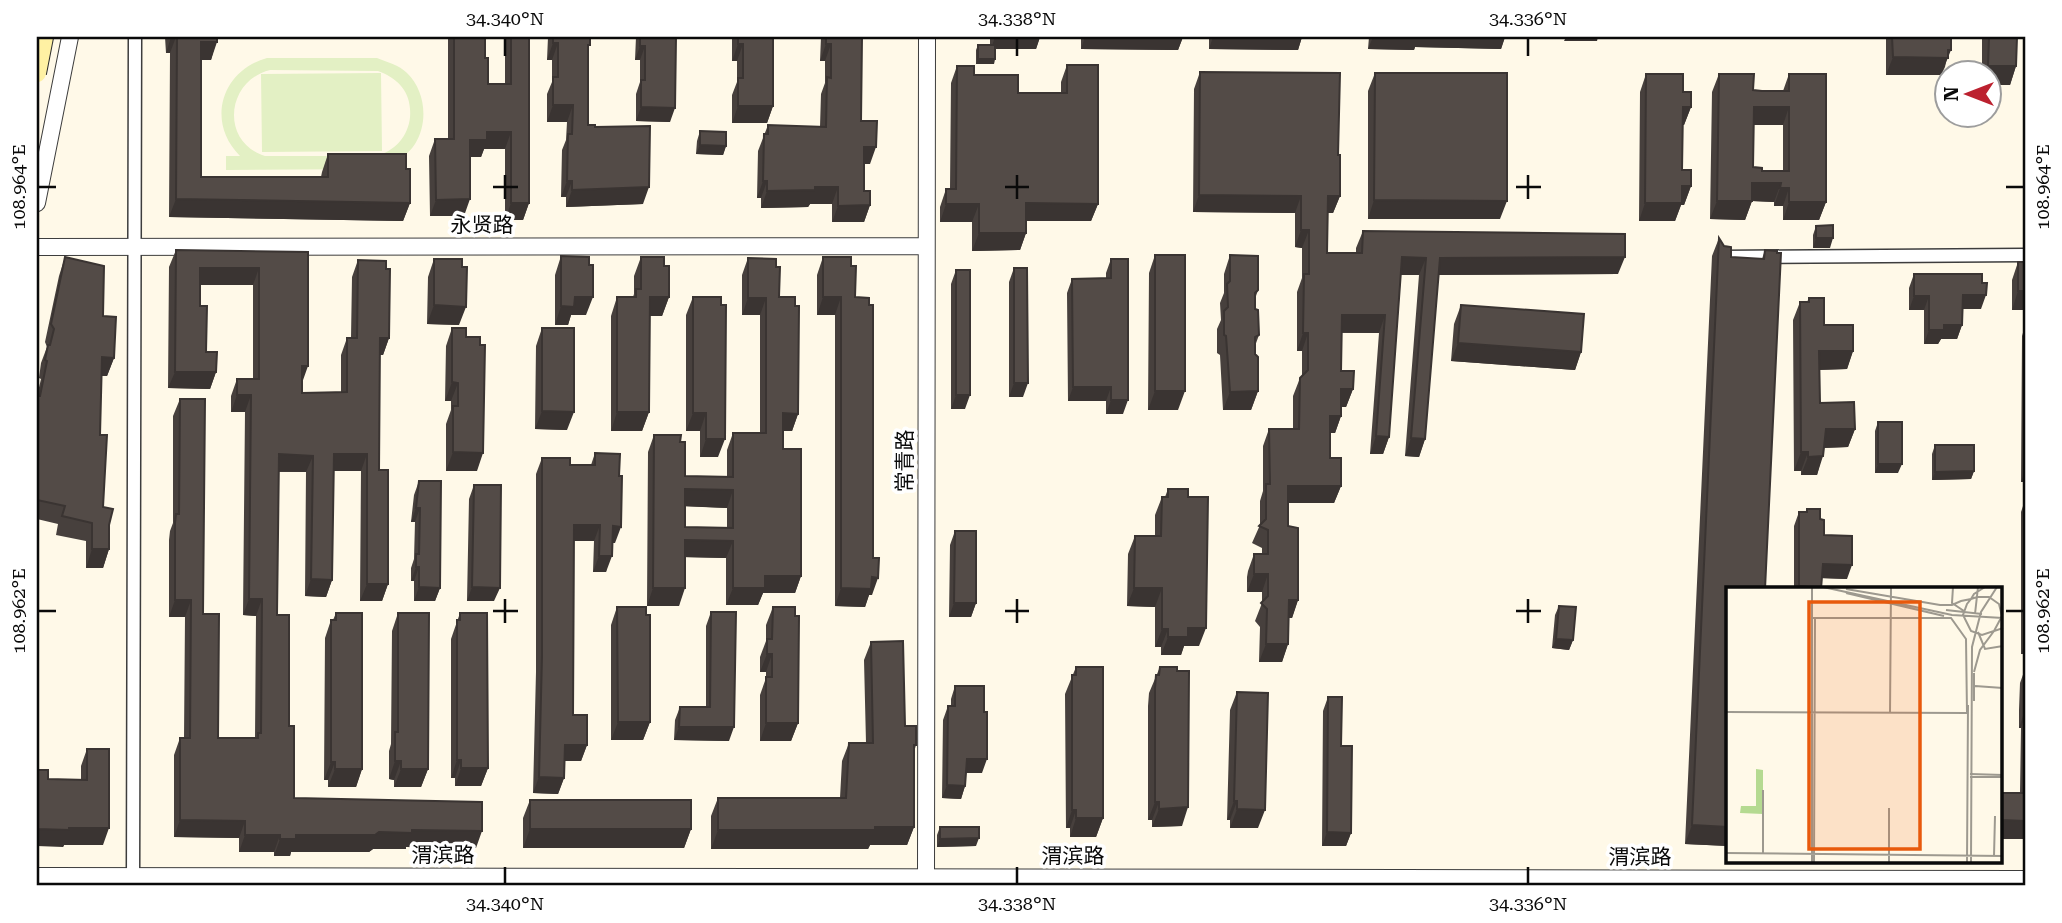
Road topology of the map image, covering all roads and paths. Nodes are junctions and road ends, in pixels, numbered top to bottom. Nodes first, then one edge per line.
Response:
1 (44, 37) edge
2 (70, 37) edge
3 (135, 37) edge
4 (927, 37) edge
5 (37, 73) edge
6 (37, 203) edge
7 (135, 246) junction
8 (926, 246) junction
9 (37, 247) edge
10 (2025, 255) edge
11 (1722, 257) edge
12 (37, 876) edge
13 (2025, 879) edge
14 (133, 881) edge
15 (925, 882) edge

1 - 5 main road, bridge
2 - 6 street
3 - 7 street
4 - 8 street, 常青路
7 - 8 street, 永贤路
7 - 9 street, 永贤路
7 - 14 street
8 - 15 street, 常青路
10 - 11 street
12 - 14 street, 渭滨路
13 - 15 street, 渭滨路
14 - 15 street, 渭滨路

